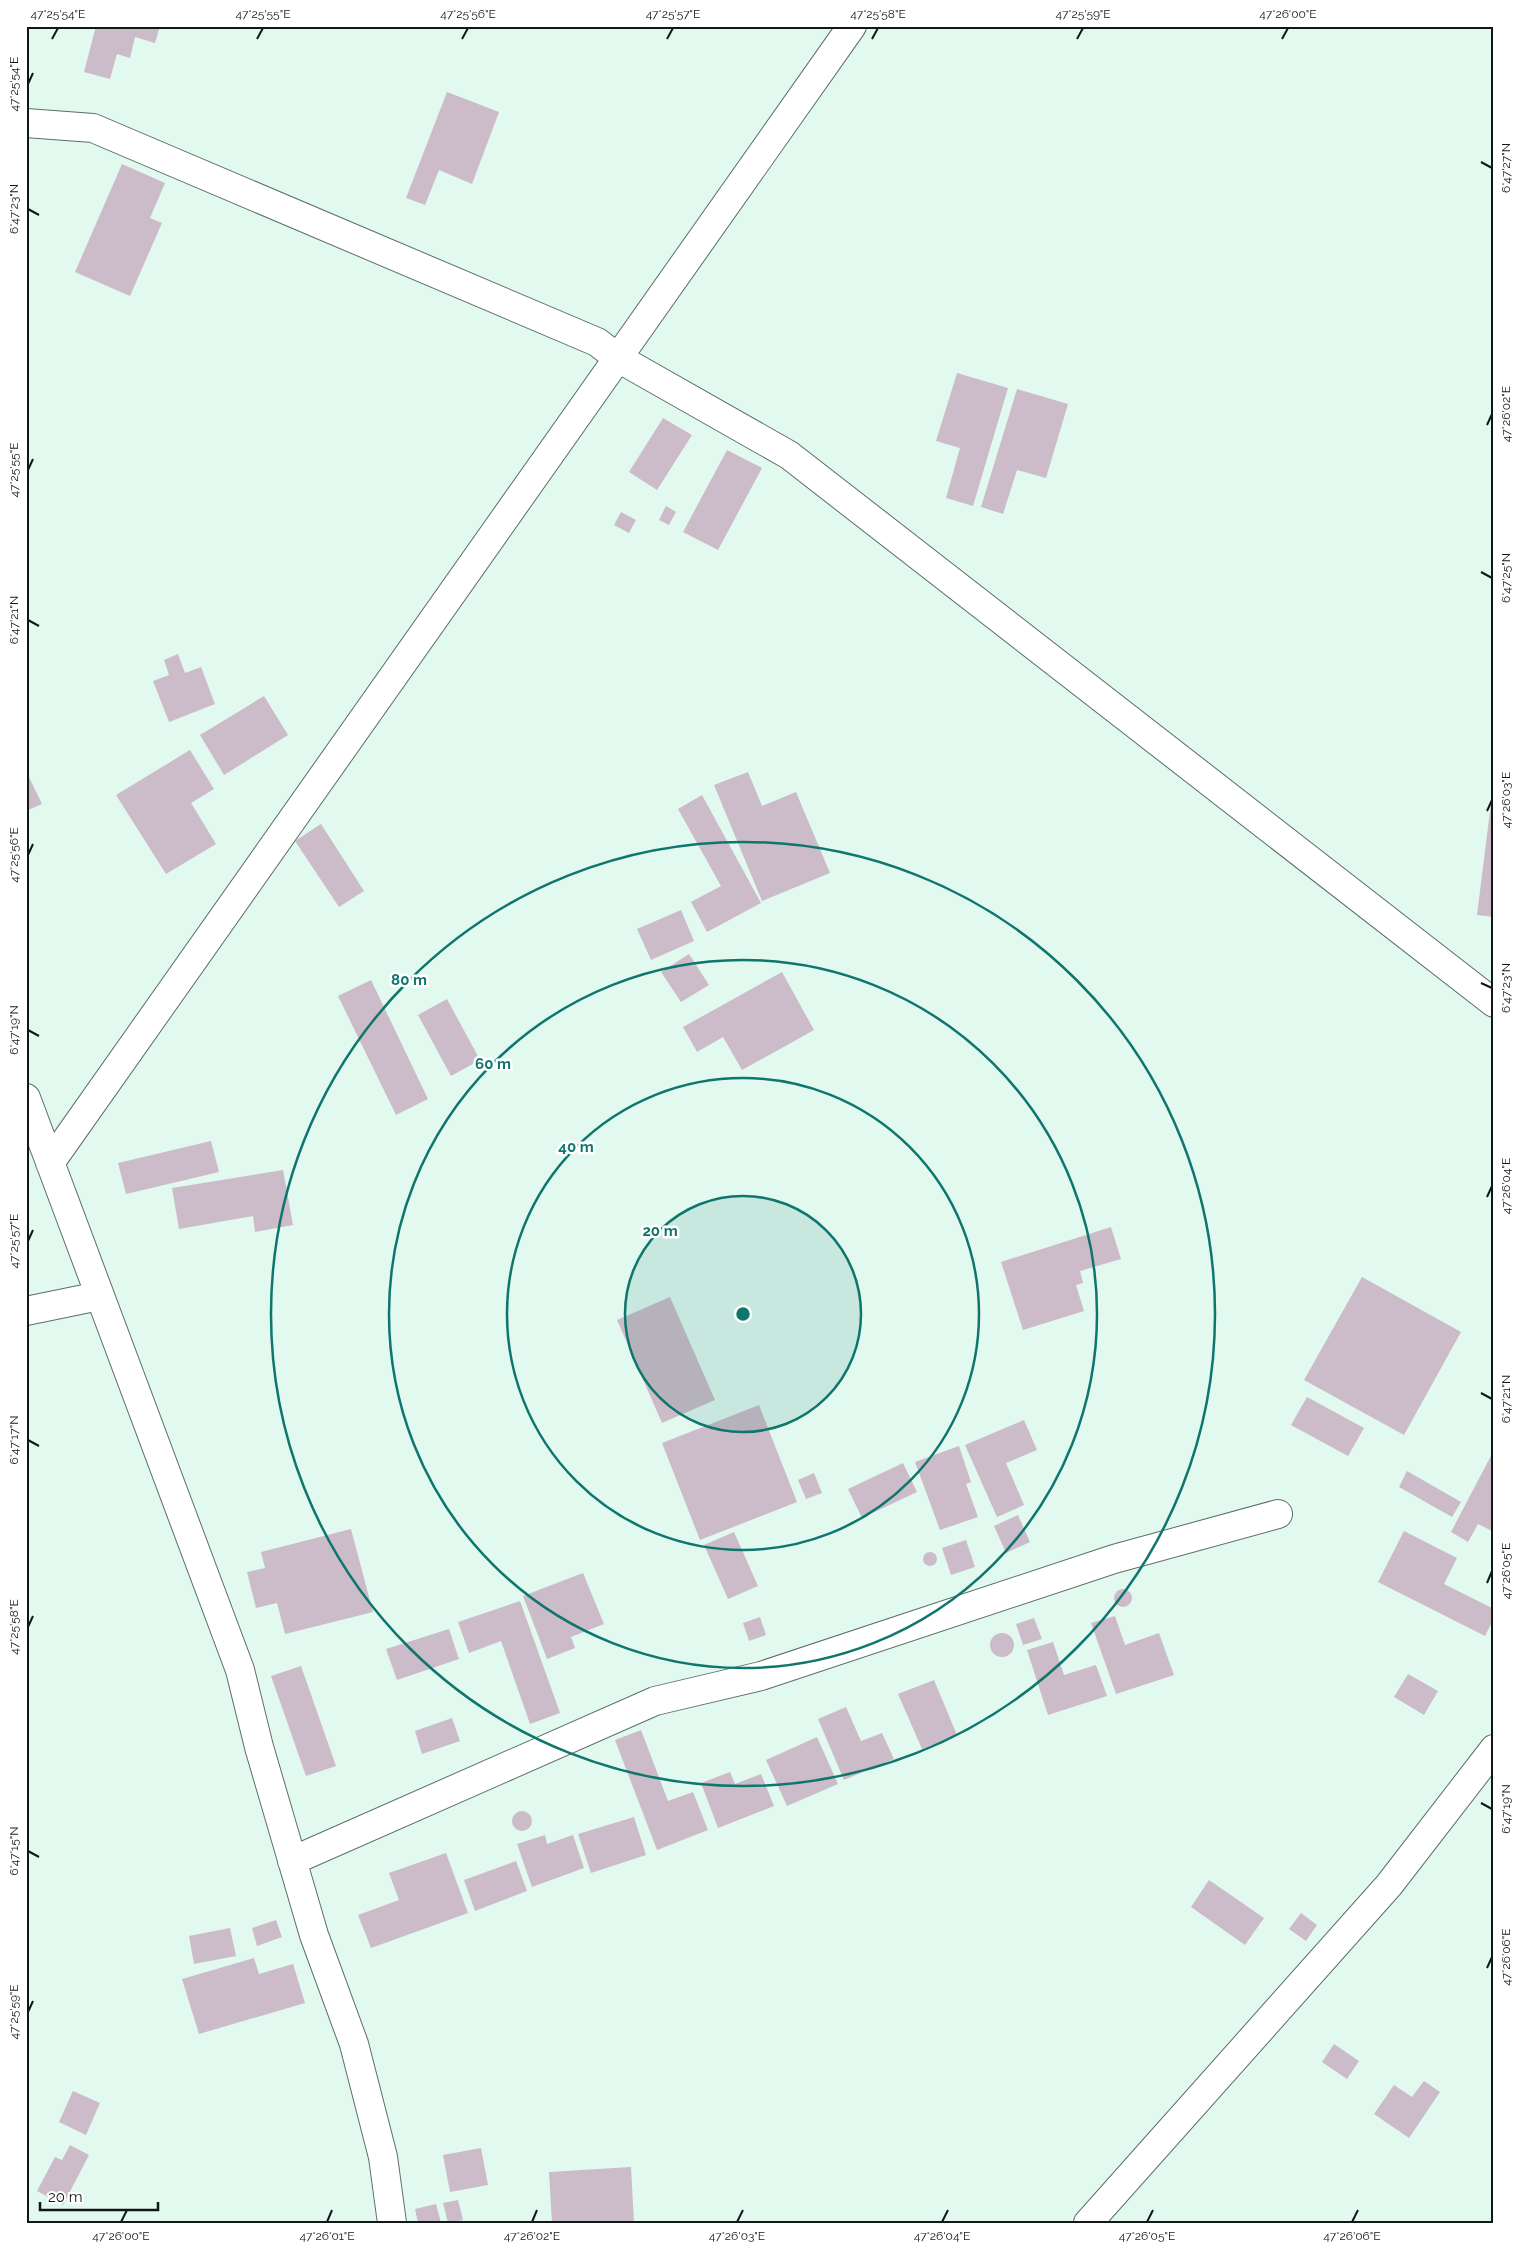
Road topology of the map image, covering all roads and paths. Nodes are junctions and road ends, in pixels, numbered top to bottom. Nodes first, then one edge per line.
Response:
1 (852, 26) edge
2 (26, 123) edge
3 (618, 358) junction
4 (1494, 1003) edge
5 (26, 1098) edge
6 (50, 1164) junction
7 (99, 1296) junction
8 (26, 1311) edge
9 (1278, 1514) dead end
10 (1494, 1749) edge
11 (292, 1861) junction
12 (392, 2223) edge
13 (1088, 2223) edge

1 - 3 street
2 - 3 street
3 - 4 street
3 - 6 street
5 - 6 street
6 - 7 street
7 - 8 street
7 - 11 street
9 - 11 street
10 - 13 street
11 - 12 street

